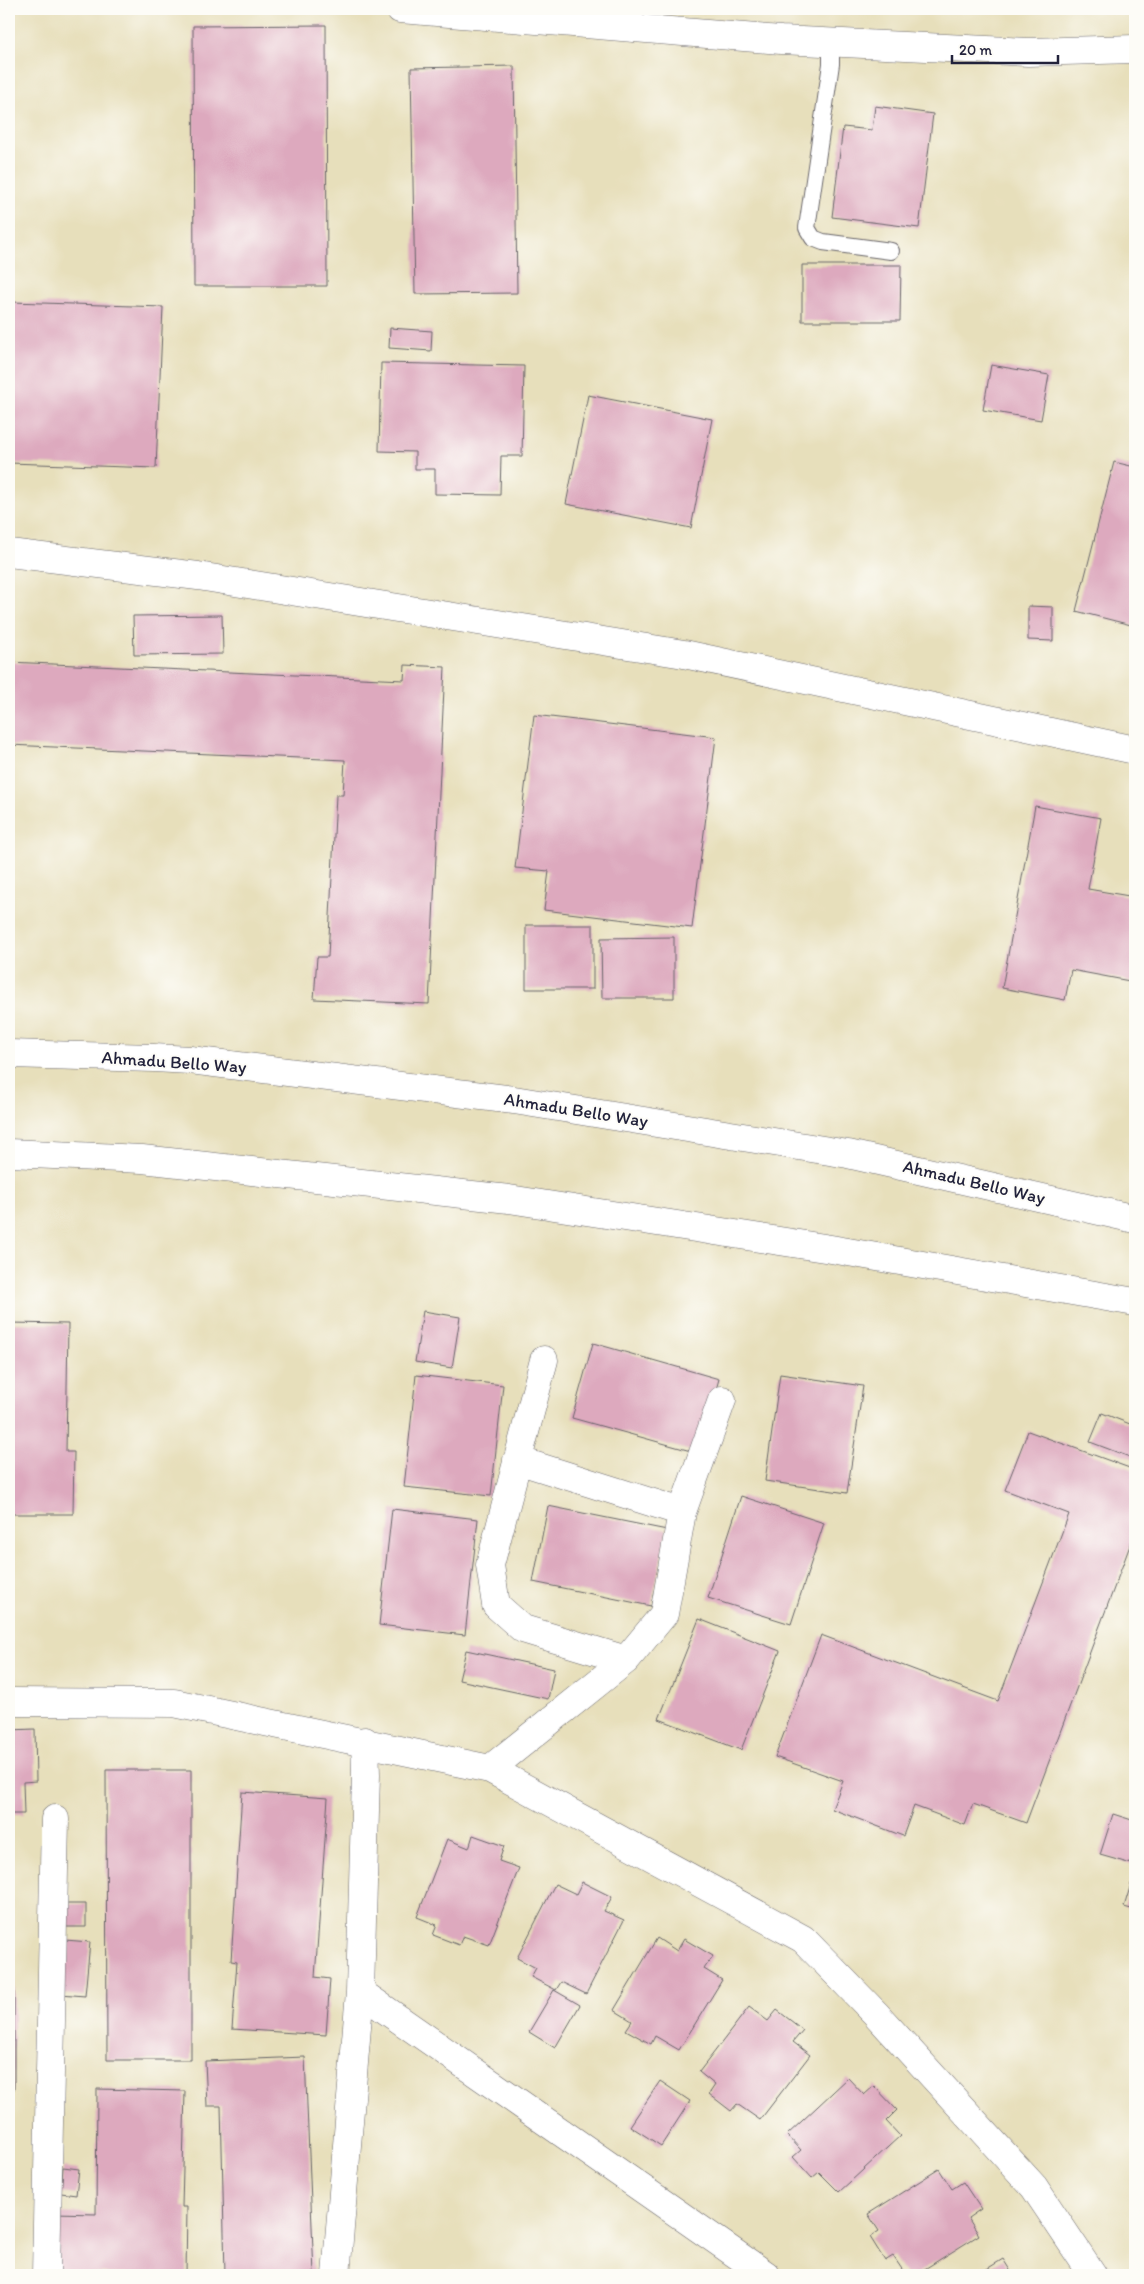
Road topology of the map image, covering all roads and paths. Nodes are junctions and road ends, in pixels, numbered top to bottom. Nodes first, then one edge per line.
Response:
1 (400, 9) edge
2 (831, 42) junction
3 (1135, 49) edge
4 (891, 251) dead end
5 (9, 553) edge
6 (1135, 750) edge
7 (9, 1054) edge
8 (9, 1153) edge
9 (1135, 1219) edge
10 (1135, 1302) edge
11 (544, 1360) dead end
12 (722, 1400) dead end
13 (517, 1460) junction
14 (682, 1512) junction
15 (626, 1660) junction
16 (9, 1702) edge
17 (365, 1741) junction
18 (490, 1769) junction
19 (55, 1819) dead end
20 (360, 1992) junction
21 (46, 2275) edge
22 (336, 2275) edge
23 (766, 2275) edge
24 (1093, 2275) edge

1 - 2 street
2 - 3 street
2 - 4 lane
5 - 6 street
7 - 9 street, Ahmadu Bello Way
8 - 10 street
11 - 13 street
12 - 14 street
13 - 14 street
13 - 15 street
14 - 15 street
15 - 18 street
16 - 17 street
17 - 18 street
17 - 20 street
18 - 24 street
19 - 21 street
20 - 22 street
20 - 23 street

